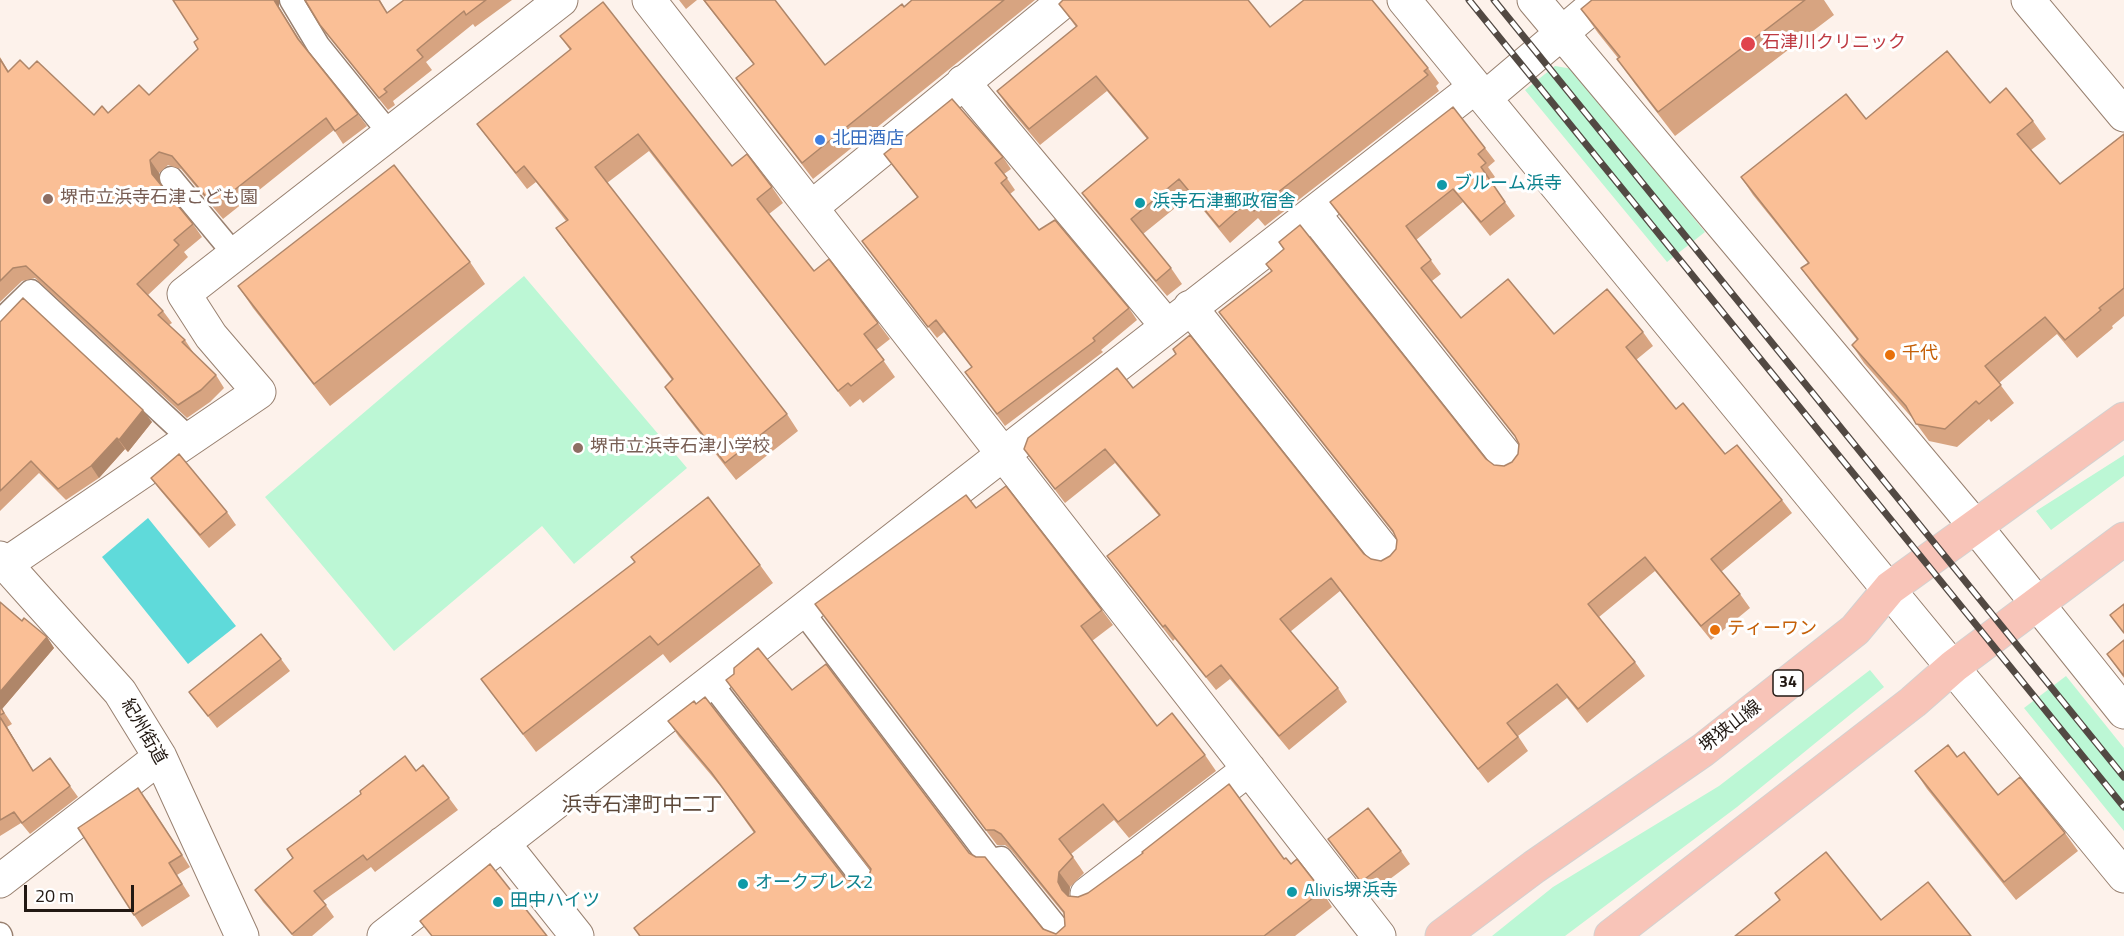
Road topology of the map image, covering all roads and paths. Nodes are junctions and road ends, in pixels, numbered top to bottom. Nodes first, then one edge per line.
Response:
1 (291, 0) edge
2 (561, 0) edge
3 (649, 0) edge
4 (1065, 0) edge
5 (1404, 0) edge
6 (1534, 0) edge
7 (1601, 0) edge
8 (2028, 0) edge
9 (1560, 34) junction
10 (963, 82) junction
11 (1480, 93) junction
12 (2124, 115) edge
13 (390, 134) junction
14 (171, 178) dead end
15 (812, 207) junction
16 (1313, 213) junction
17 (235, 255) junction
18 (1178, 317) junction
19 (0, 321) edge
20 (2124, 419) edge
21 (189, 439) junction
22 (1003, 454) junction
23 (1510, 461) edge
24 (1976, 527) junction
25 (2124, 538) edge
26 (1388, 556) edge
27 (3, 561) edge
28 (1890, 588) junction
29 (2037, 603) junction
30 (802, 610) junction
31 (1953, 666) junction
32 (710, 682) junction
33 (2124, 712) edge
34 (160, 757) junction
35 (1249, 769) junction
36 (503, 843) junction
37 (2124, 876) edge
38 (0, 881) edge
39 (868, 886) edge
40 (1087, 894) edge
41 (242, 936) edge
42 (384, 936) edge
43 (577, 936) edge
44 (1064, 936) edge
45 (1379, 936) edge
46 (1442, 936) edge
47 (1611, 936) edge

1 - 13 lane
2 - 13 street
3 - 15 street
4 - 10 street
5 - 11 street
6 - 9 street
7 - 9 street
8 - 12 street
9 - 11 street
9 - 24 street
10 - 15 street
10 - 18 street
11 - 16 street
11 - 28 street
13 - 17 street
14 - 17 lane
15 - 22 street
16 - 18 street
16 - 23 street
17 - 21 street
18 - 22 street
18 - 26 street
19 - 21 lane
20 - 24 main road, 堺狭山線 / 34
21 - 27 street
22 - 30 street
22 - 35 street
24 - 28 main road, 堺狭山線 / 34
24 - 29 street
25 - 29 main road
27 - 34 street, 紀州街道
28 - 31 street
28 - 46 main road, 堺狭山線 / 34
29 - 31 main road
29 - 33 street
30 - 32 street
30 - 44 lane
31 - 37 street
31 - 47 main road
32 - 36 street
32 - 39 lane
34 - 38 street
34 - 41 street, 紀州街道
35 - 40 street
35 - 45 street
36 - 42 street
36 - 43 street

